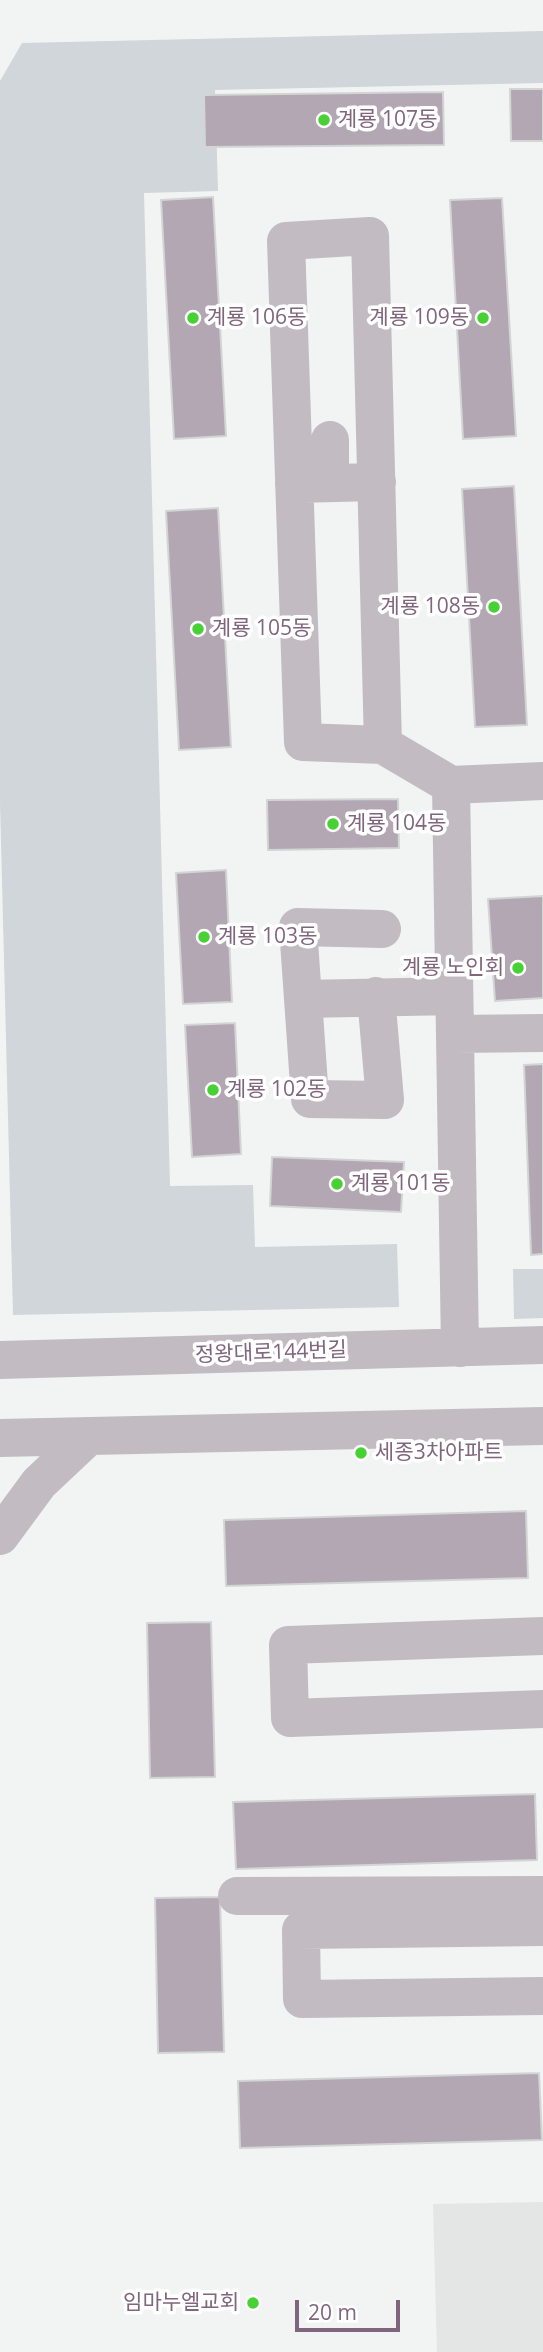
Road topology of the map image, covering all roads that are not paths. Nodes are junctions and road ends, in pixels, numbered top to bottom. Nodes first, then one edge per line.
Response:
1 (330, 440) dead end
2 (377, 482) junction
3 (312, 483) junction
4 (383, 744) junction
5 (543, 781) edge
6 (451, 785) junction
7 (383, 929) dead end
8 (376, 996) junction
9 (454, 996) junction
10 (304, 999) junction
11 (543, 1033) edge
12 (455, 1034) junction
13 (543, 1345) edge
14 (460, 1348) junction
15 (0, 1360) edge
16 (543, 1426) edge
17 (89, 1436) junction
18 (0, 1438) edge
19 (0, 1536) edge
20 (543, 1636) edge
21 (543, 1709) edge
22 (543, 1895) edge
23 (237, 1896) dead end
24 (543, 1927) edge
25 (543, 1996) edge

1 - 3 street
2 - 3 street
2 - 3 street
2 - 4 street
3 - 4 street
4 - 6 street
5 - 6 street
6 - 9 street
7 - 10 street
8 - 9 street
8 - 10 street
8 - 10 street
9 - 12 street
11 - 12 street
12 - 14 street
13 - 14 street, 정왕대로144번길
14 - 15 street, 정왕대로144번길
16 - 17 street
17 - 18 street
17 - 19 street
20 - 21 street
22 - 23 street
24 - 25 street

